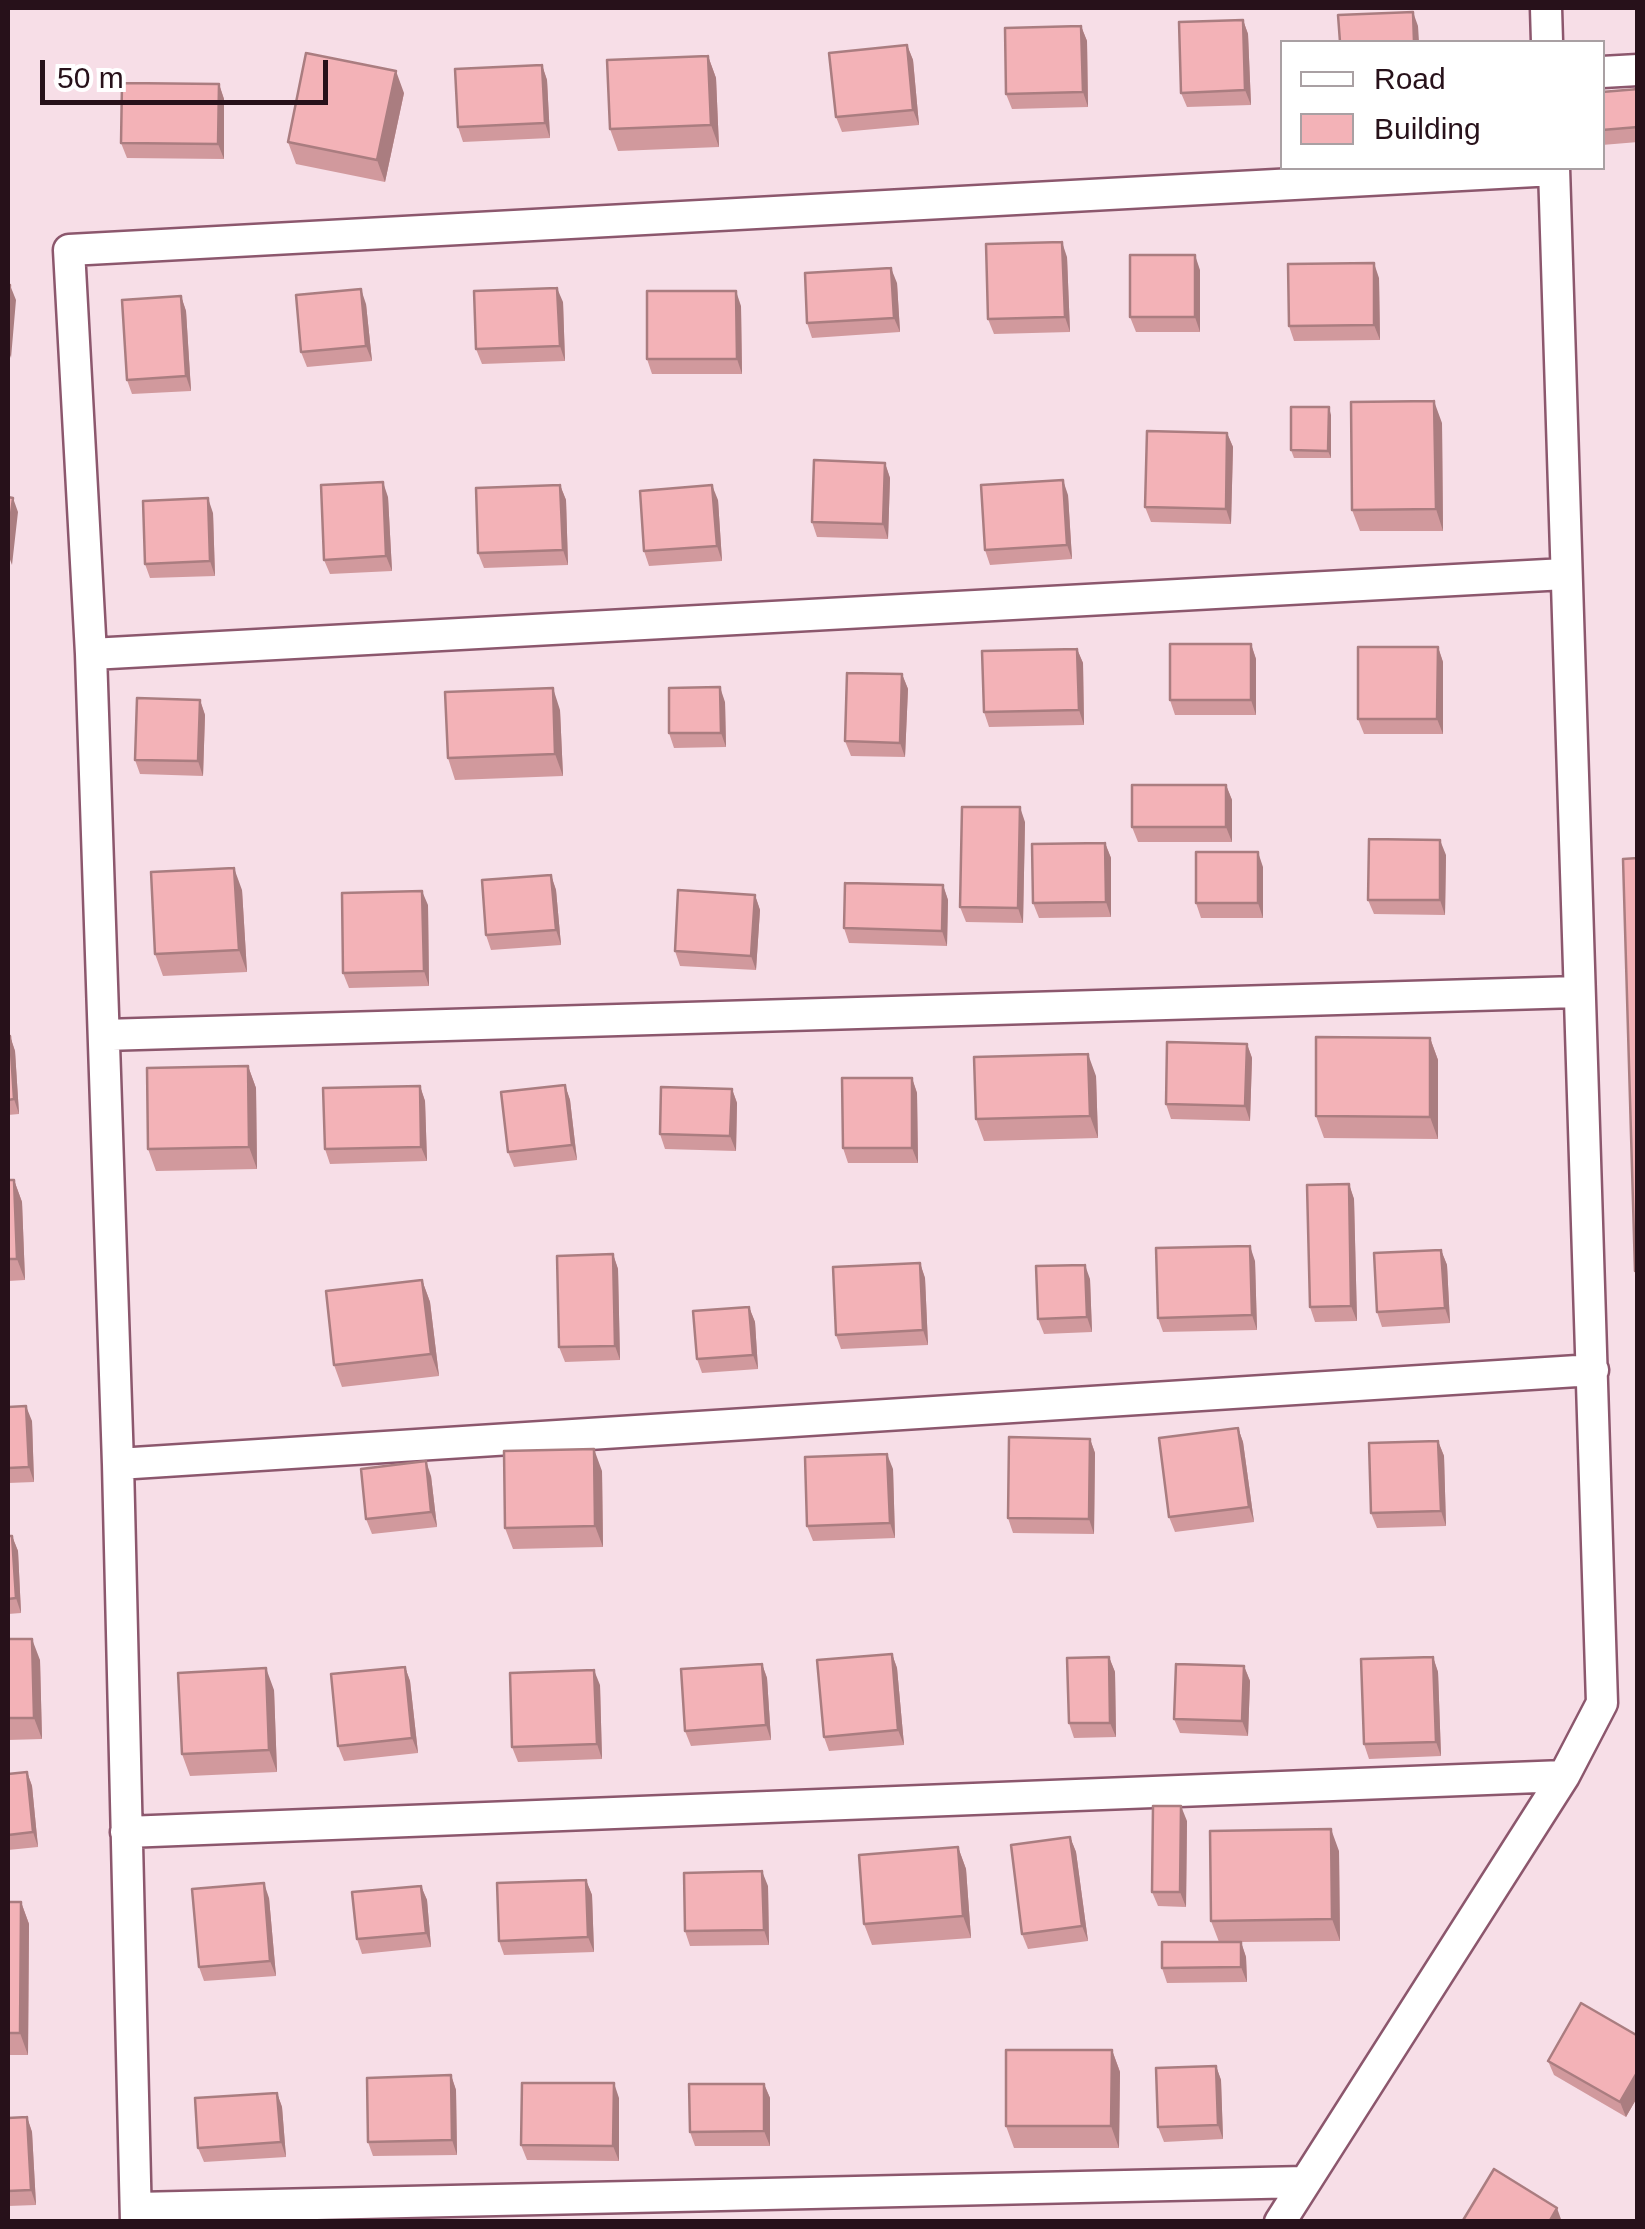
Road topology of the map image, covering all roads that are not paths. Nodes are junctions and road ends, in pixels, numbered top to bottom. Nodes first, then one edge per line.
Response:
1 (1546, 8) edge
2 (1547, 40) edge
3 (1638, 70) edge
4 (1605, 72) edge
5 (1536, 170) edge
6 (1554, 170) edge
7 (1565, 574) junction
8 (92, 654) junction
9 (1577, 992) junction
10 (104, 1035) junction
11 (1593, 1370) junction
12 (118, 1464) junction
13 (1564, 1776) junction
14 (126, 1832) junction
15 (1305, 2182) junction
16 (136, 2215) edge
17 (1280, 2222) edge

1 - 2 street
3 - 4 street
5 - 8 street
6 - 7 street
7 - 8 street
7 - 9 street
8 - 10 street
9 - 10 street
9 - 11 street
10 - 12 street
11 - 12 street
11 - 13 street
12 - 14 street
13 - 14 street
13 - 15 street
14 - 16 street
15 - 16 street
15 - 17 street

